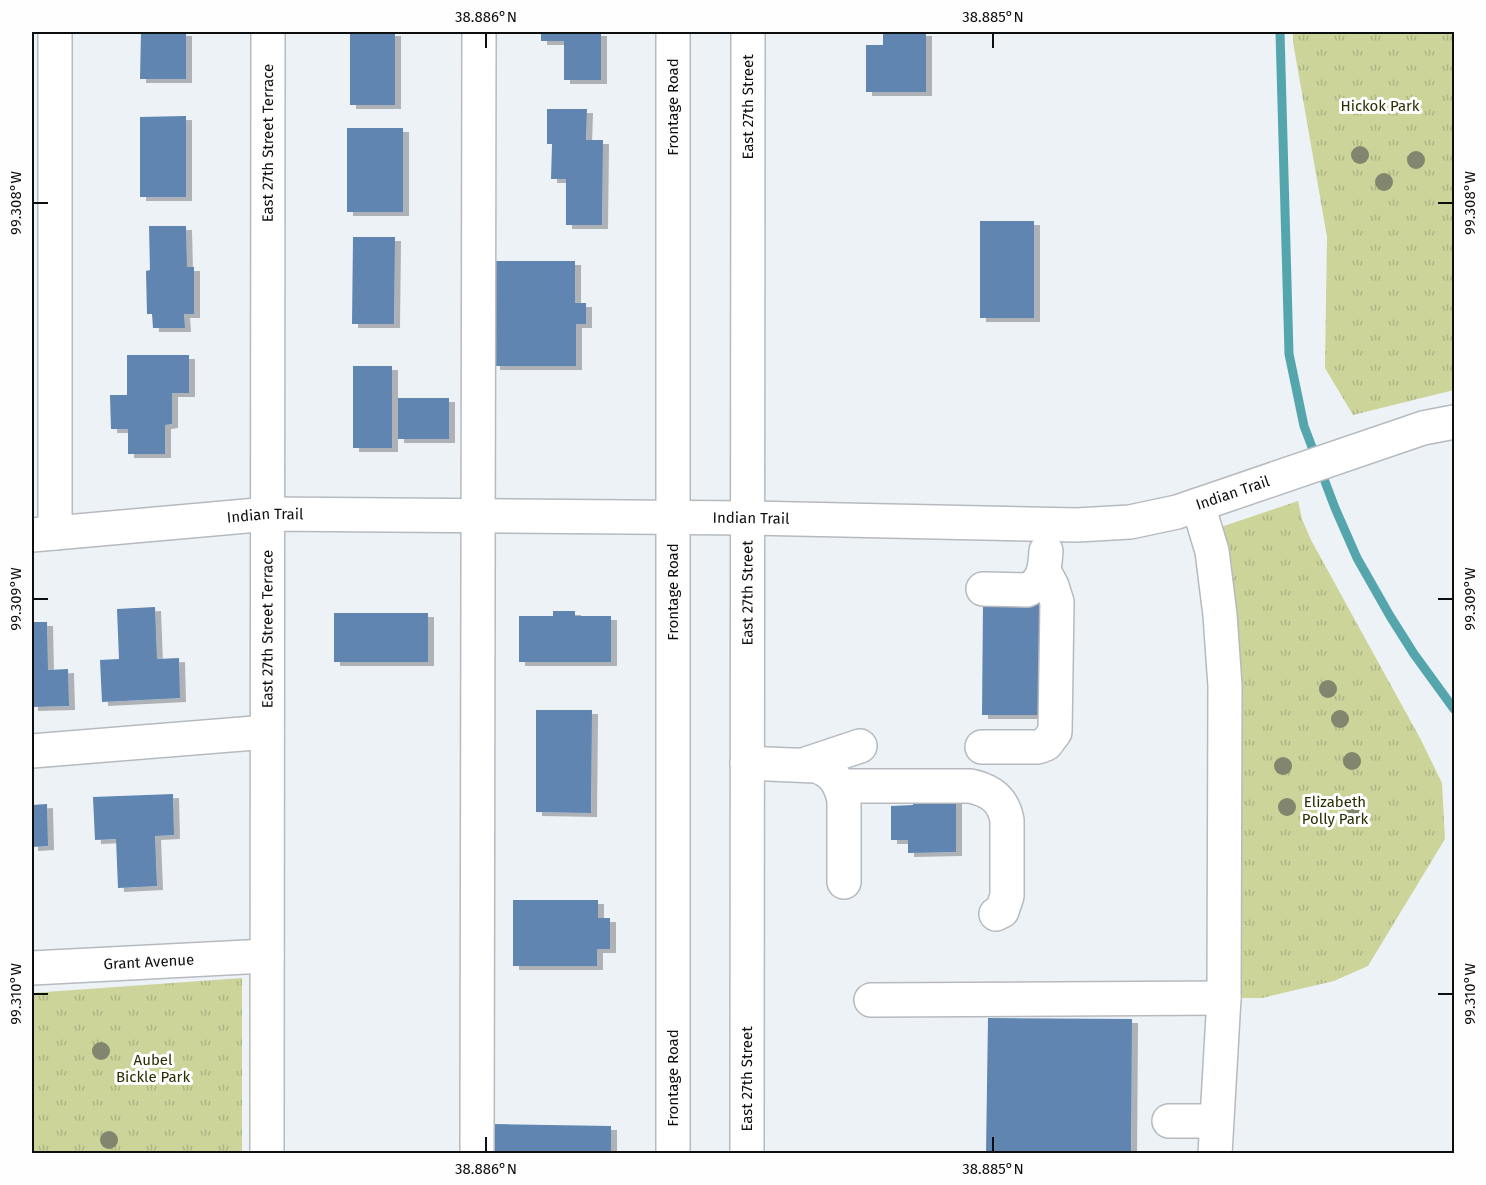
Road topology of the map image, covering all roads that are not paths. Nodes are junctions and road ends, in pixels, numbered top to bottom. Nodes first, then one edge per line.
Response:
1 (55, 32) edge
2 (268, 32) edge
3 (479, 32) edge
4 (674, 32) edge
5 (748, 32) edge
6 (1455, 422) edge
7 (1198, 505) junction
8 (268, 514) junction
9 (477, 516) junction
10 (673, 518) junction
11 (747, 518) junction
12 (1049, 525) junction
13 (43, 534) edge
14 (1044, 571) junction
15 (983, 589) dead end
16 (267, 732) junction
17 (860, 746) dead end
18 (982, 747) dead end
19 (32, 751) edge
20 (747, 763) junction
21 (803, 765) junction
22 (840, 786) junction
23 (844, 882) dead end
24 (996, 914) dead end
25 (267, 956) junction
26 (32, 968) edge
27 (1224, 998) junction
28 (871, 1000) dead end
29 (1169, 1121) dead end
30 (1215, 1121) junction
31 (267, 1154) edge
32 (477, 1154) edge
33 (673, 1154) edge
34 (747, 1154) edge
35 (1215, 1154) edge

1 - 13 street
2 - 8 street, East 27th Street Terrace
3 - 9 street
4 - 10 street, Frontage Road
5 - 11 street, East 27th Street
6 - 7 street, Indian Trail
7 - 12 street, Indian Trail
7 - 27 street
8 - 9 street, Indian Trail
8 - 13 street, Indian Trail
8 - 16 street, East 27th Street Terrace
9 - 10 street, Indian Trail
9 - 32 street
10 - 11 street, Indian Trail
10 - 33 street, Frontage Road
11 - 12 street, Indian Trail
11 - 20 street, East 27th Street
12 - 14 street
14 - 15 street
14 - 18 street
16 - 19 street
16 - 25 street, East 27th Street Terrace
17 - 21 street
20 - 21 street
20 - 34 street, East 27th Street
21 - 22 street
22 - 23 street
22 - 24 street
25 - 26 street, Grant Avenue
25 - 31 street, East 27th Street Terrace
27 - 28 street
27 - 30 street
29 - 30 street
30 - 35 street

